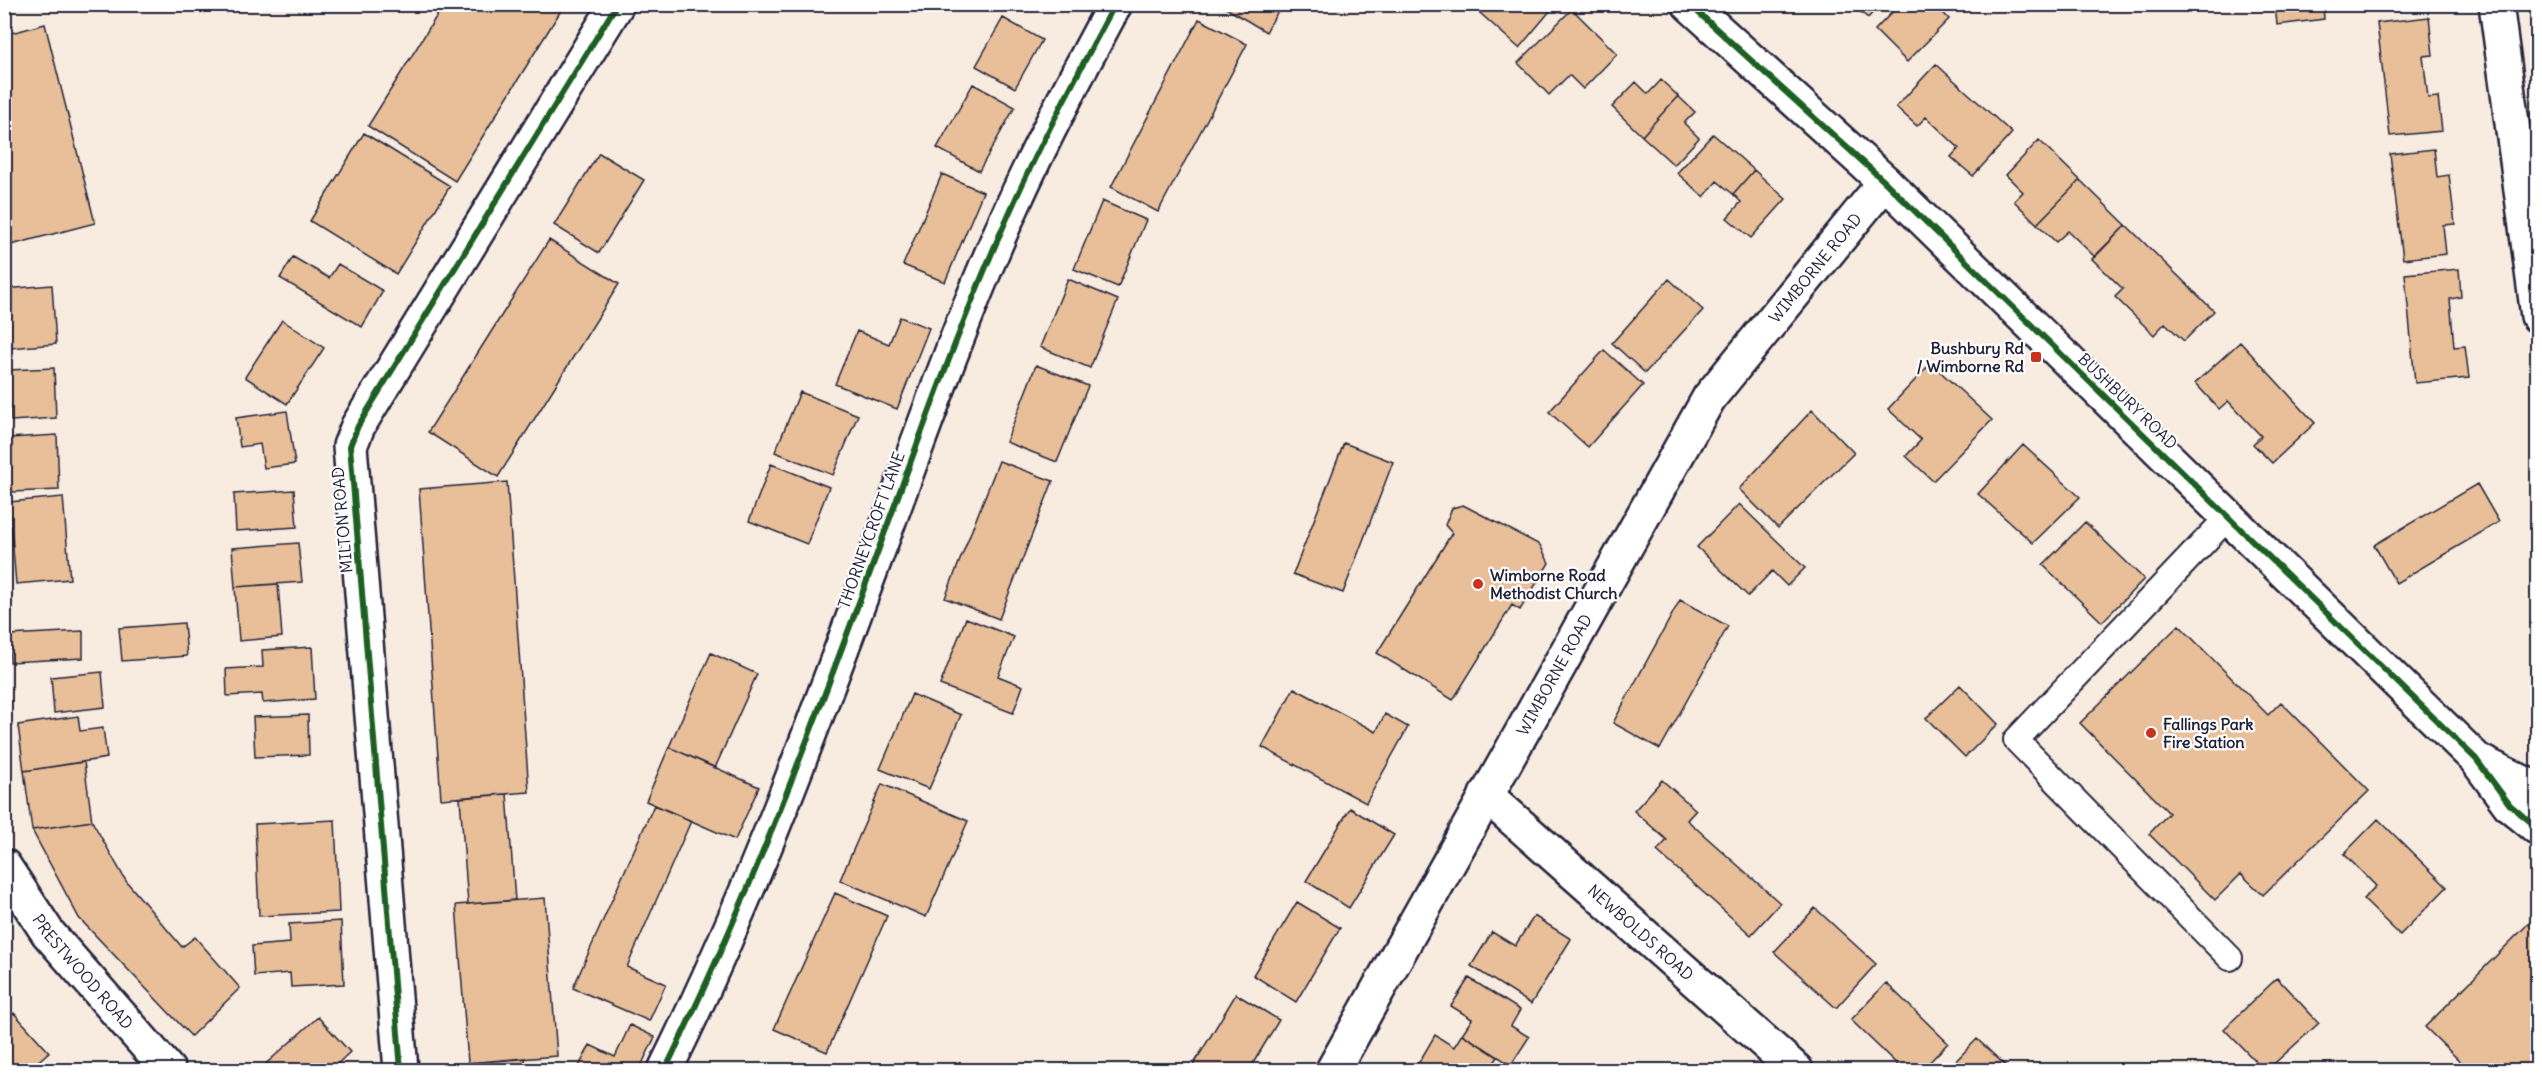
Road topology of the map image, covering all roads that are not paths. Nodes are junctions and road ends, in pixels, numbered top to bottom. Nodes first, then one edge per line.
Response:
1 (617, 4) edge
2 (1115, 4) edge
3 (1689, 4) edge
4 (2496, 4) edge
5 (1886, 182) junction
6 (2538, 316) edge
7 (2227, 518) junction
8 (2476, 759) junction
9 (2538, 763) edge
10 (2538, 790) edge
11 (1486, 795) junction
12 (2538, 828) edge
13 (7, 877) edge
14 (2230, 958) dead end
15 (168, 1071) edge
16 (401, 1071) edge
17 (665, 1071) edge
18 (1333, 1071) edge
19 (1796, 1071) edge

1 - 16 main road, MILTON ROAD
2 - 17 main road, THORNEYCROFT LANE
3 - 5 main road, BUSHBURY ROAD
4 - 6 main road
5 - 7 main road, BUSHBURY ROAD
5 - 11 main road, WIMBORNE ROAD
7 - 8 main road, BUSHBURY ROAD
7 - 14 lane
8 - 9 main road
8 - 10 main road, BUSHBURY ROAD
8 - 12 main road, BUSHBURY ROAD
11 - 18 main road, WIMBORNE ROAD
11 - 19 main road, NEWBOLDS ROAD
13 - 15 main road, PRESTWOOD ROAD

